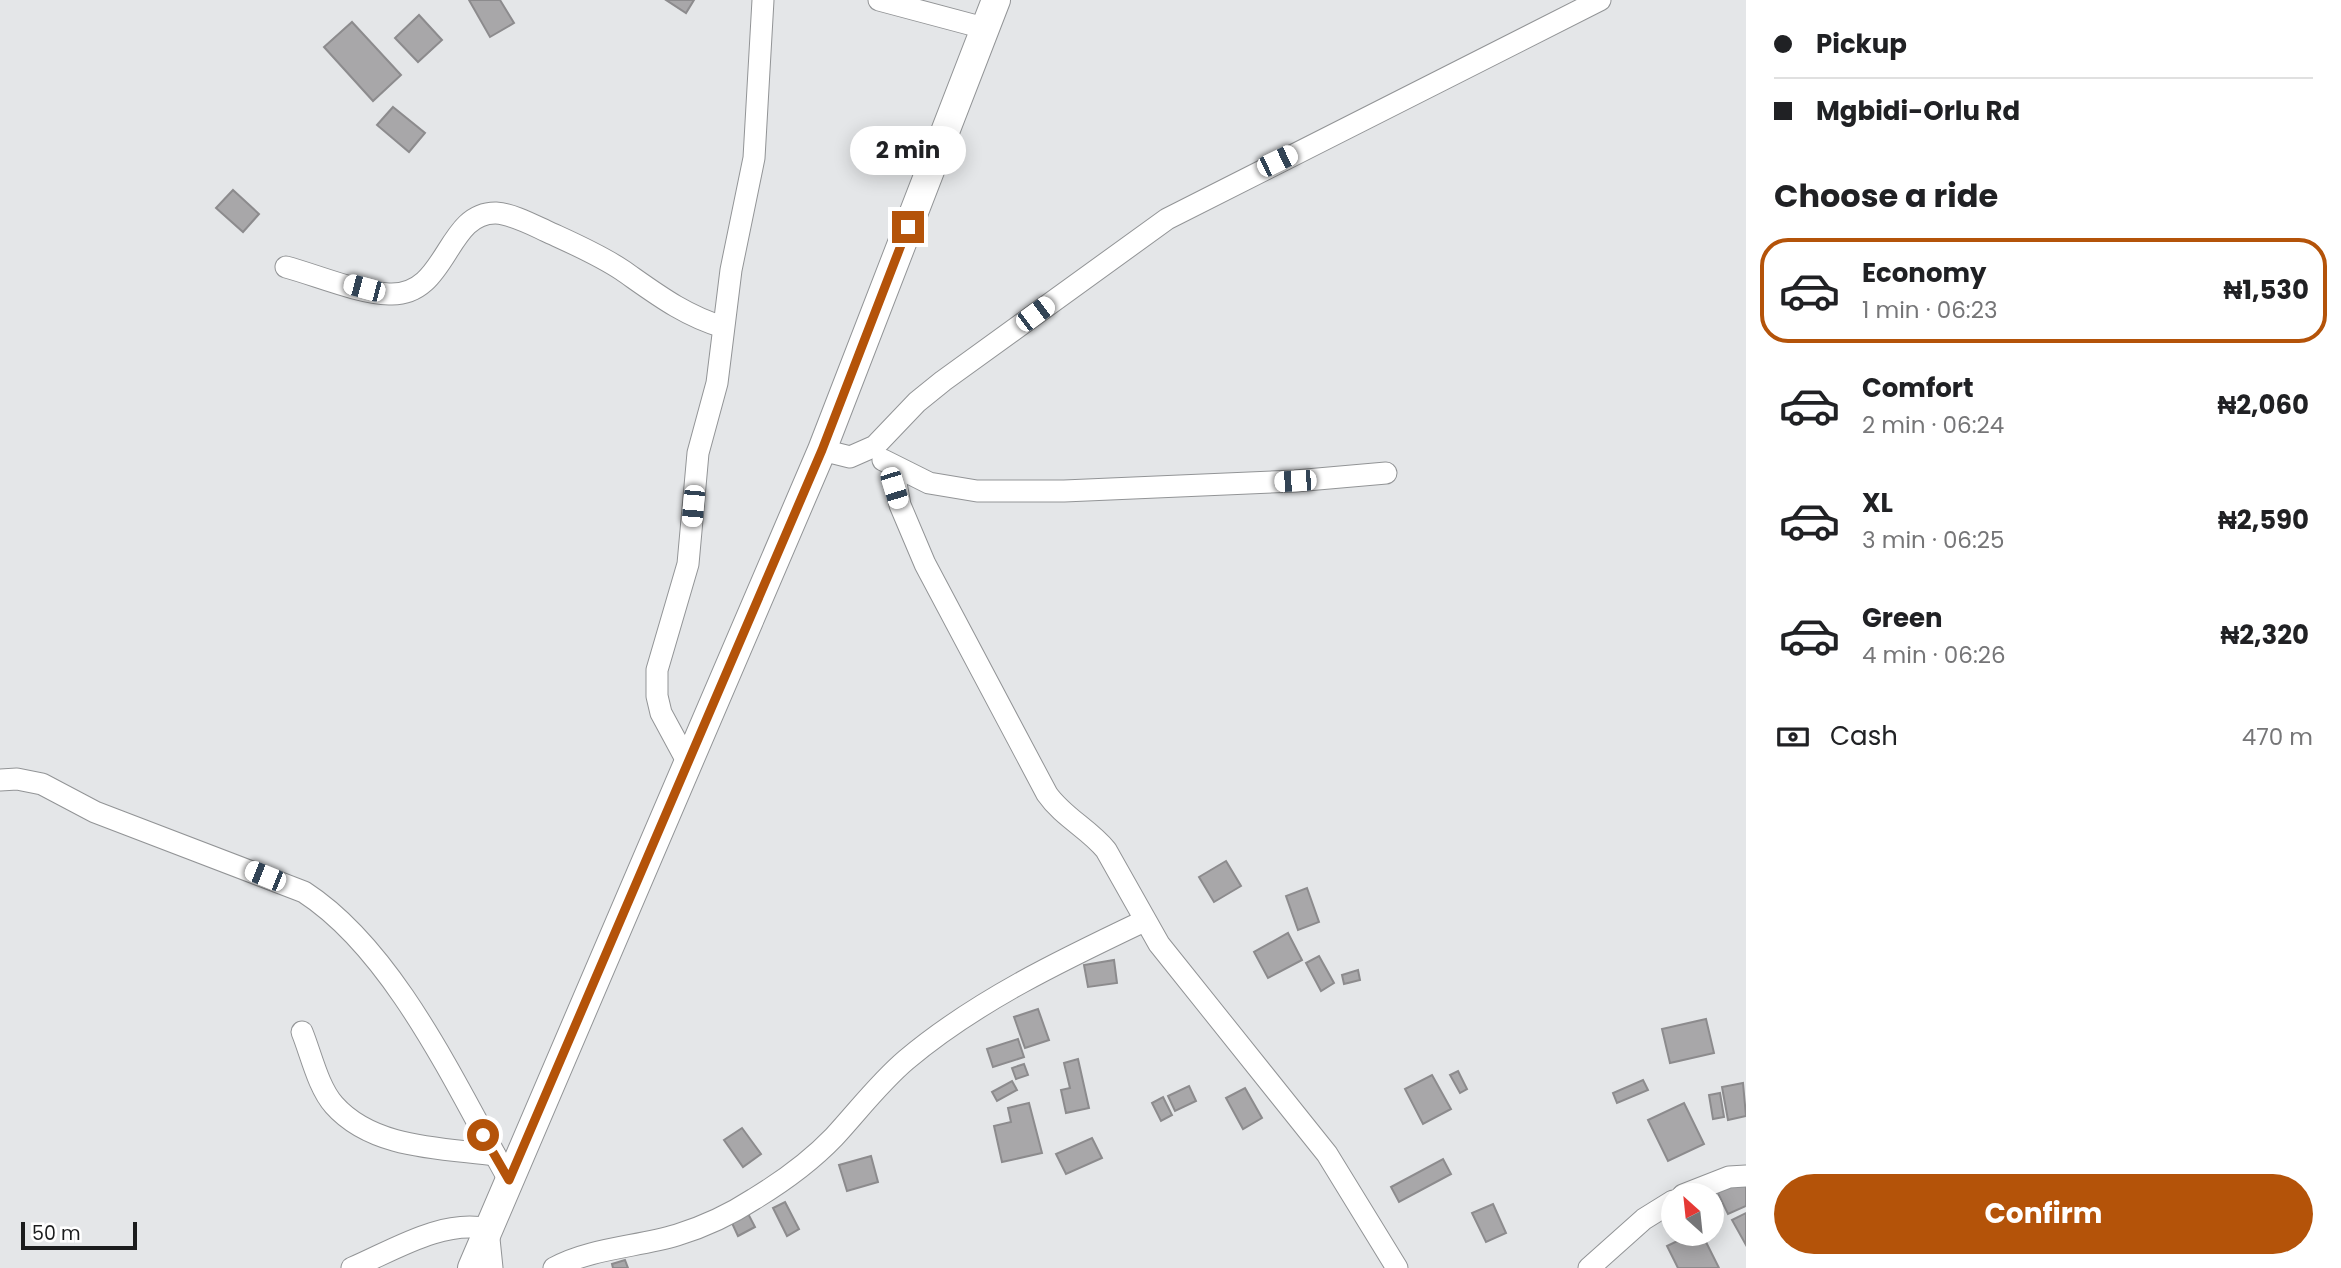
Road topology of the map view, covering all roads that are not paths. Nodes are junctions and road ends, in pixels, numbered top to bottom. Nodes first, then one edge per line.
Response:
1 (763, 0) edge
2 (879, 0) edge
3 (996, 0) edge
4 (1600, 0) edge
5 (984, 28) junction
6 (286, 267) dead end
7 (723, 327) junction
8 (875, 446) junction
9 (822, 450) junction
10 (893, 467) junction
11 (1386, 473) dead end
12 (688, 763) junction
13 (0, 780) edge
14 (1144, 921) junction
15 (302, 1032) dead end
16 (495, 1155) junction
17 (1746, 1176) edge
18 (509, 1180) junction
19 (1714, 1183) edge
20 (1661, 1208) edge
21 (488, 1229) junction
22 (1603, 1264) edge
23 (352, 1268) edge
24 (472, 1268) edge
25 (492, 1268) edge
26 (554, 1268) edge
27 (1397, 1268) edge

1 - 7 street
2 - 5 street
3 - 5 main road
4 - 8 street
5 - 9 main road
6 - 7 street
7 - 12 street
8 - 9 street
8 - 10 street
9 - 12 main road
10 - 11 street
10 - 14 street
12 - 18 main road
13 - 16 street
14 - 26 street
14 - 27 street
15 - 16 street
16 - 18 street
17 - 19 street
18 - 21 main road
20 - 22 street
21 - 23 street
21 - 24 main road
21 - 25 street

